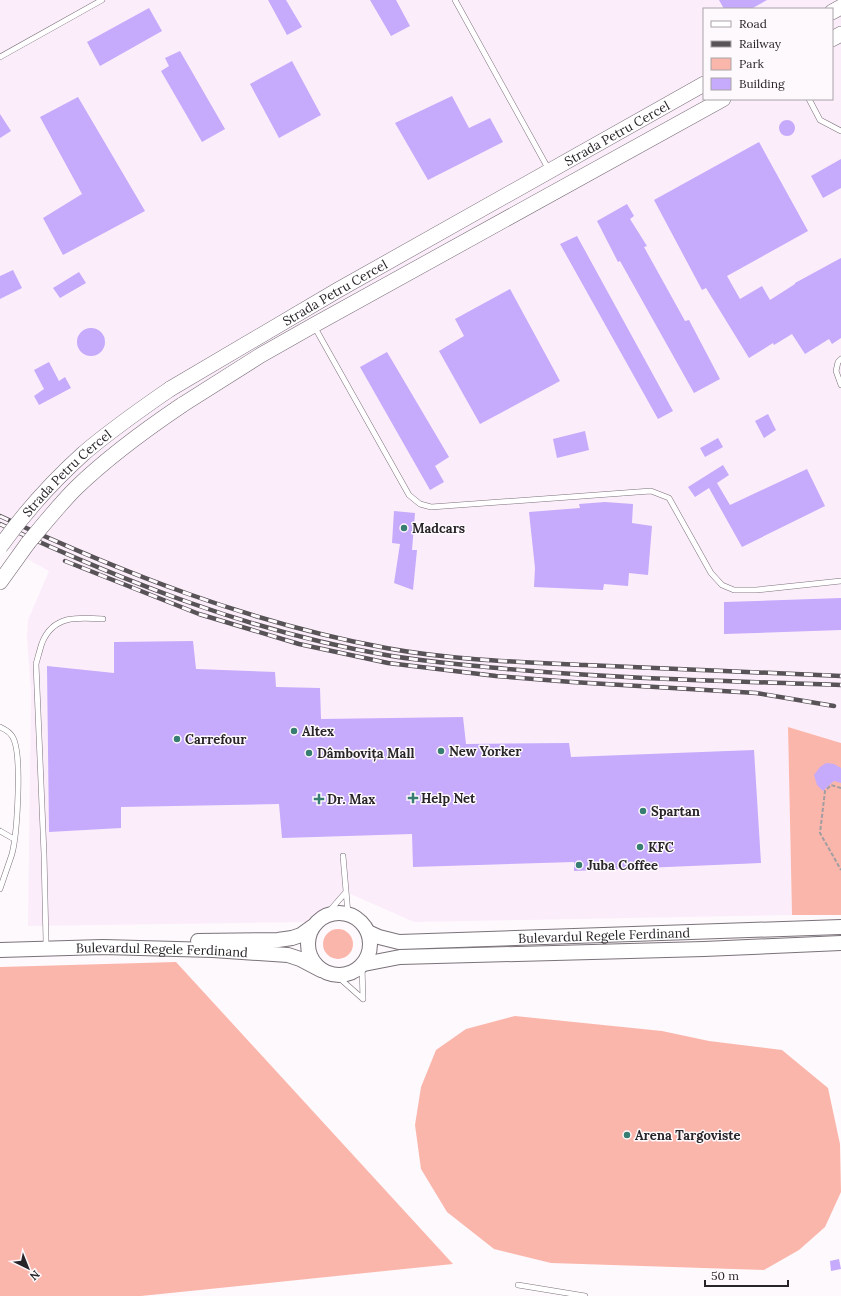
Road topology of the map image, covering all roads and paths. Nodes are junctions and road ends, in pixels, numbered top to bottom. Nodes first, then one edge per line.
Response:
1 (102, 0) edge
2 (455, 0) edge
3 (0, 57) edge
4 (703, 85) edge
5 (721, 100) edge
6 (810, 100) edge
7 (841, 131) edge
8 (549, 171) junction
9 (559, 189) junction
10 (314, 325) junction
11 (841, 359) edge
12 (841, 385) edge
13 (0, 547) edge
14 (841, 580) edge
15 (0, 582) edge
16 (103, 619) dead end
17 (0, 727) edge
18 (841, 788) edge
19 (0, 831) edge
20 (14, 839) junction
21 (343, 856) dead end
22 (841, 870) edge
23 (0, 889) edge
24 (346, 892) junction
25 (348, 914) junction
26 (325, 916) junction
27 (312, 927) junction
28 (841, 927) edge
29 (368, 932) junction
30 (0, 942) edge
31 (46, 942) junction
32 (841, 943) edge
33 (0, 950) edge
34 (363, 965) junction
35 (320, 970) junction
36 (337, 976) junction
37 (518, 1285) dead end
38 (585, 1296) edge

1 - 3 lane
2 - 8 lane
4 - 8 main road, Strada Petru Cercel
5 - 9 main road, Strada Petru Cercel
6 - 7 lane
8 - 9 main road
8 - 13 main road, Strada Petru Cercel, bridge
9 - 10 main road, Strada Petru Cercel
10 - 14 lane
10 - 15 main road, Strada Petru Cercel, bridge
11 - 12 lane
16 - 31 lane
17 - 20 lane
18 - 22 path
19 - 20 lane
20 - 23 lane
21 - 24 lane
24 - 25 lane
24 - 26 lane
25 - 26 main road
25 - 29 main road, Bulevardul Regele Ferdinand
26 - 27 main road
27 - 31 main road, Bulevardul Regele Ferdinand
27 - 35 main road
28 - 29 main road, Bulevardul Regele Ferdinand
29 - 34 main road
30 - 31 main road, Bulevardul Regele Ferdinand
32 - 34 main road, Bulevardul Regele Ferdinand
33 - 35 main road, Bulevardul Regele Ferdinand
34 - 36 main road
34 - 36 lane
35 - 36 main road, Bulevardul Regele Ferdinand
37 - 38 lane

